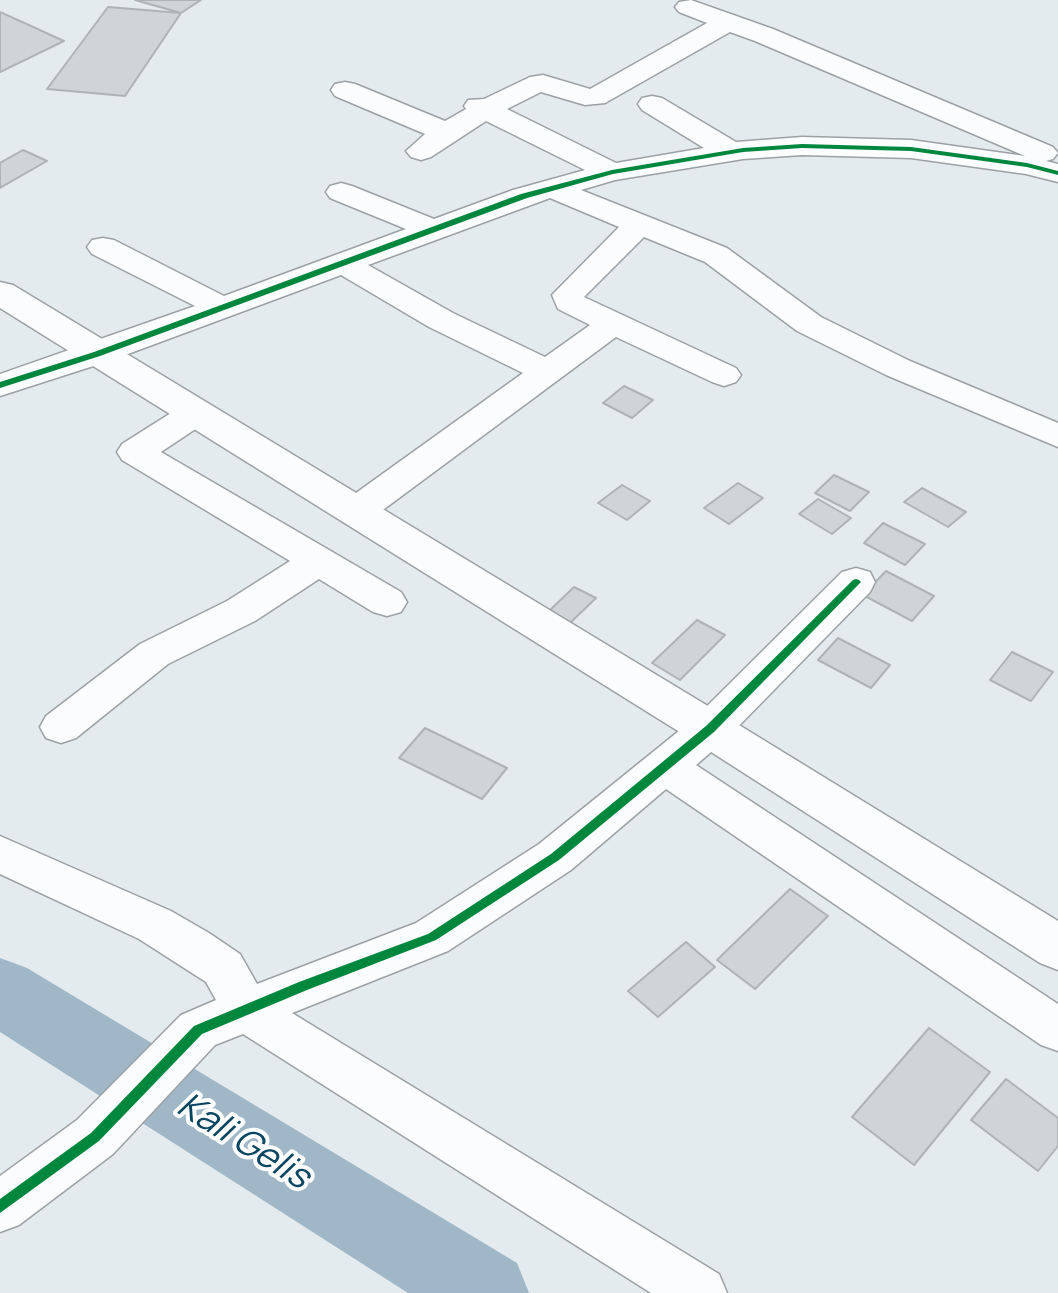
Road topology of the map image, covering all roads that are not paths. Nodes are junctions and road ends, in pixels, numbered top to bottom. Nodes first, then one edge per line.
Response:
1 (687, 2) edge
2 (726, 23) junction
3 (345, 90) dead end
4 (652, 104) dead end
5 (483, 108) junction
6 (446, 132) junction
7 (421, 151) dead end
8 (732, 152) junction
9 (1058, 161) edge
10 (612, 172) junction
11 (1058, 173) edge
12 (551, 188) junction
13 (341, 192) dead end
14 (639, 224) junction
15 (432, 229) junction
16 (103, 247) dead end
17 (345, 263) junction
18 (0, 293) edge
19 (224, 308) junction
20 (614, 323) junction
21 (97, 354) junction
22 (549, 372) junction
23 (724, 375) dead end
24 (0, 385) edge
25 (194, 414) junction
26 (1058, 436) edge
27 (355, 512) junction
28 (319, 561) junction
29 (856, 582) dead end
30 (387, 602) dead end
31 (61, 727) dead end
32 (710, 729) junction
33 (666, 767) junction
34 (0, 854) edge
35 (1056, 945) edge
36 (246, 1010) junction
37 (1058, 1030) edge
38 (0, 1207) edge
39 (700, 1293) edge

1 - 2 street
2 - 5 street
2 - 9 street
3 - 6 street
4 - 8 street
5 - 6 street
5 - 10 street
6 - 7 street
8 - 10 street
8 - 11 street
10 - 12 street
12 - 14 street
12 - 15 street
13 - 15 street
14 - 20 street
14 - 26 street
15 - 17 street
16 - 19 street
17 - 19 street
17 - 22 street
18 - 21 main road
19 - 21 street
20 - 22 street
20 - 23 street
21 - 24 street
21 - 25 main road
22 - 27 street
25 - 27 main road
25 - 28 street
27 - 32 main road
28 - 30 street
28 - 31 street
29 - 32 street
32 - 33 street
32 - 35 main road
33 - 36 street
33 - 37 street
34 - 36 street
36 - 38 street
36 - 39 street

